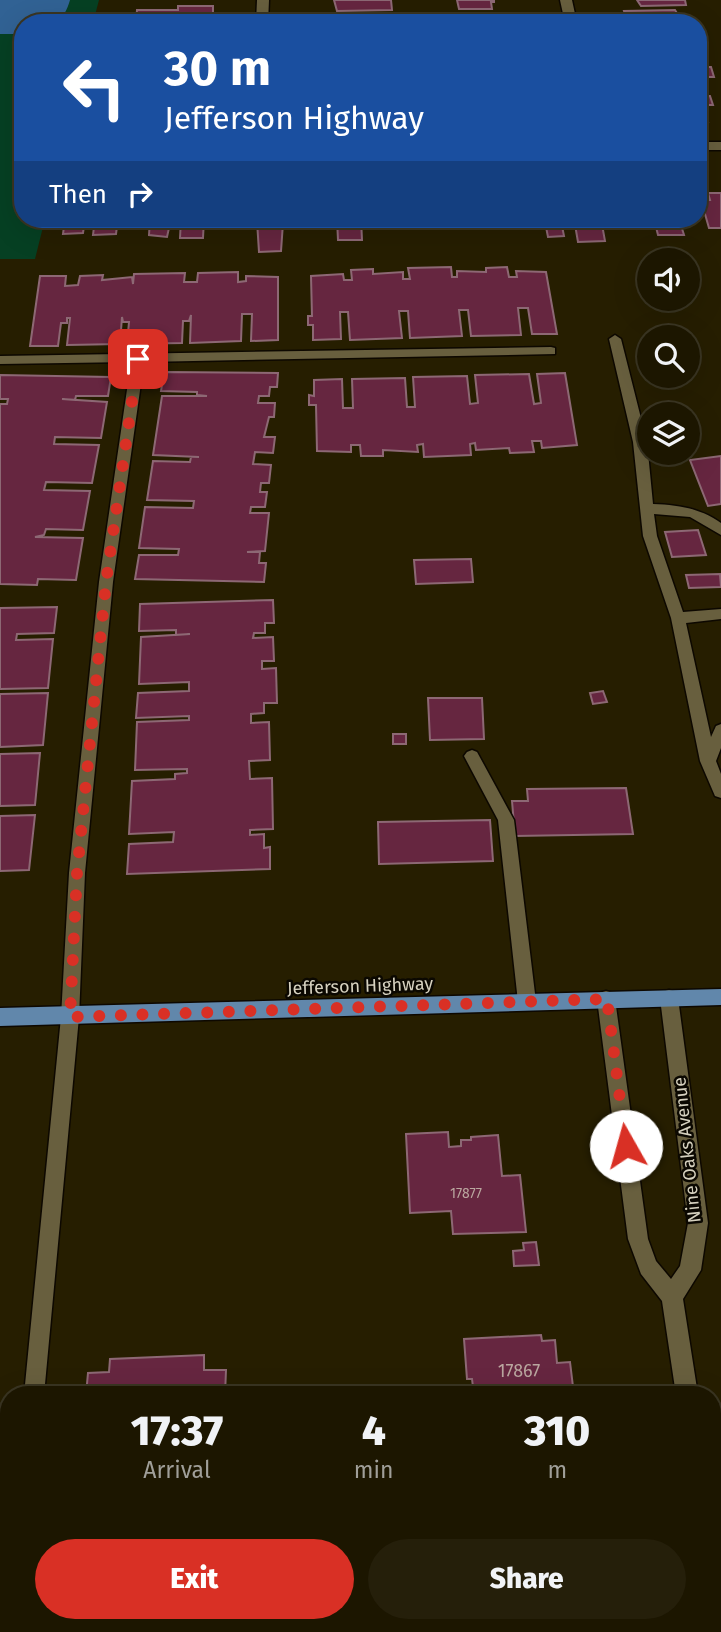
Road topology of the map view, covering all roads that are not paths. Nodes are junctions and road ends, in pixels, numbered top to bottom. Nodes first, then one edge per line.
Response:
1 (615, 339) dead end
2 (551, 351) dead end
3 (138, 359) junction
4 (0, 360) edge
5 (647, 509) junction
6 (721, 530) edge
7 (721, 614) edge
8 (678, 618) junction
9 (721, 730) edge
10 (472, 756) dead end
11 (708, 761) junction
12 (721, 792) edge
13 (721, 996) edge
14 (669, 998) junction
15 (607, 999) junction
16 (527, 1002) junction
17 (0, 1017) edge
18 (70, 1017) junction
19 (672, 1297) junction
20 (35, 1386) edge
21 (686, 1386) edge

1 - 5 lane
2 - 3 lane
3 - 4 lane
3 - 18 lane
5 - 6 lane
5 - 8 lane
7 - 8 lane
8 - 11 lane
9 - 11 lane
10 - 16 lane
11 - 12 lane
13 - 14 main road, Jefferson Highway
14 - 15 main road, Jefferson Highway
14 - 19 street, Nine Oaks Avenue
15 - 16 main road, Jefferson Highway
15 - 19 street
16 - 18 main road, Jefferson Highway
17 - 18 main road, Jefferson Highway
18 - 20 lane
19 - 21 street

